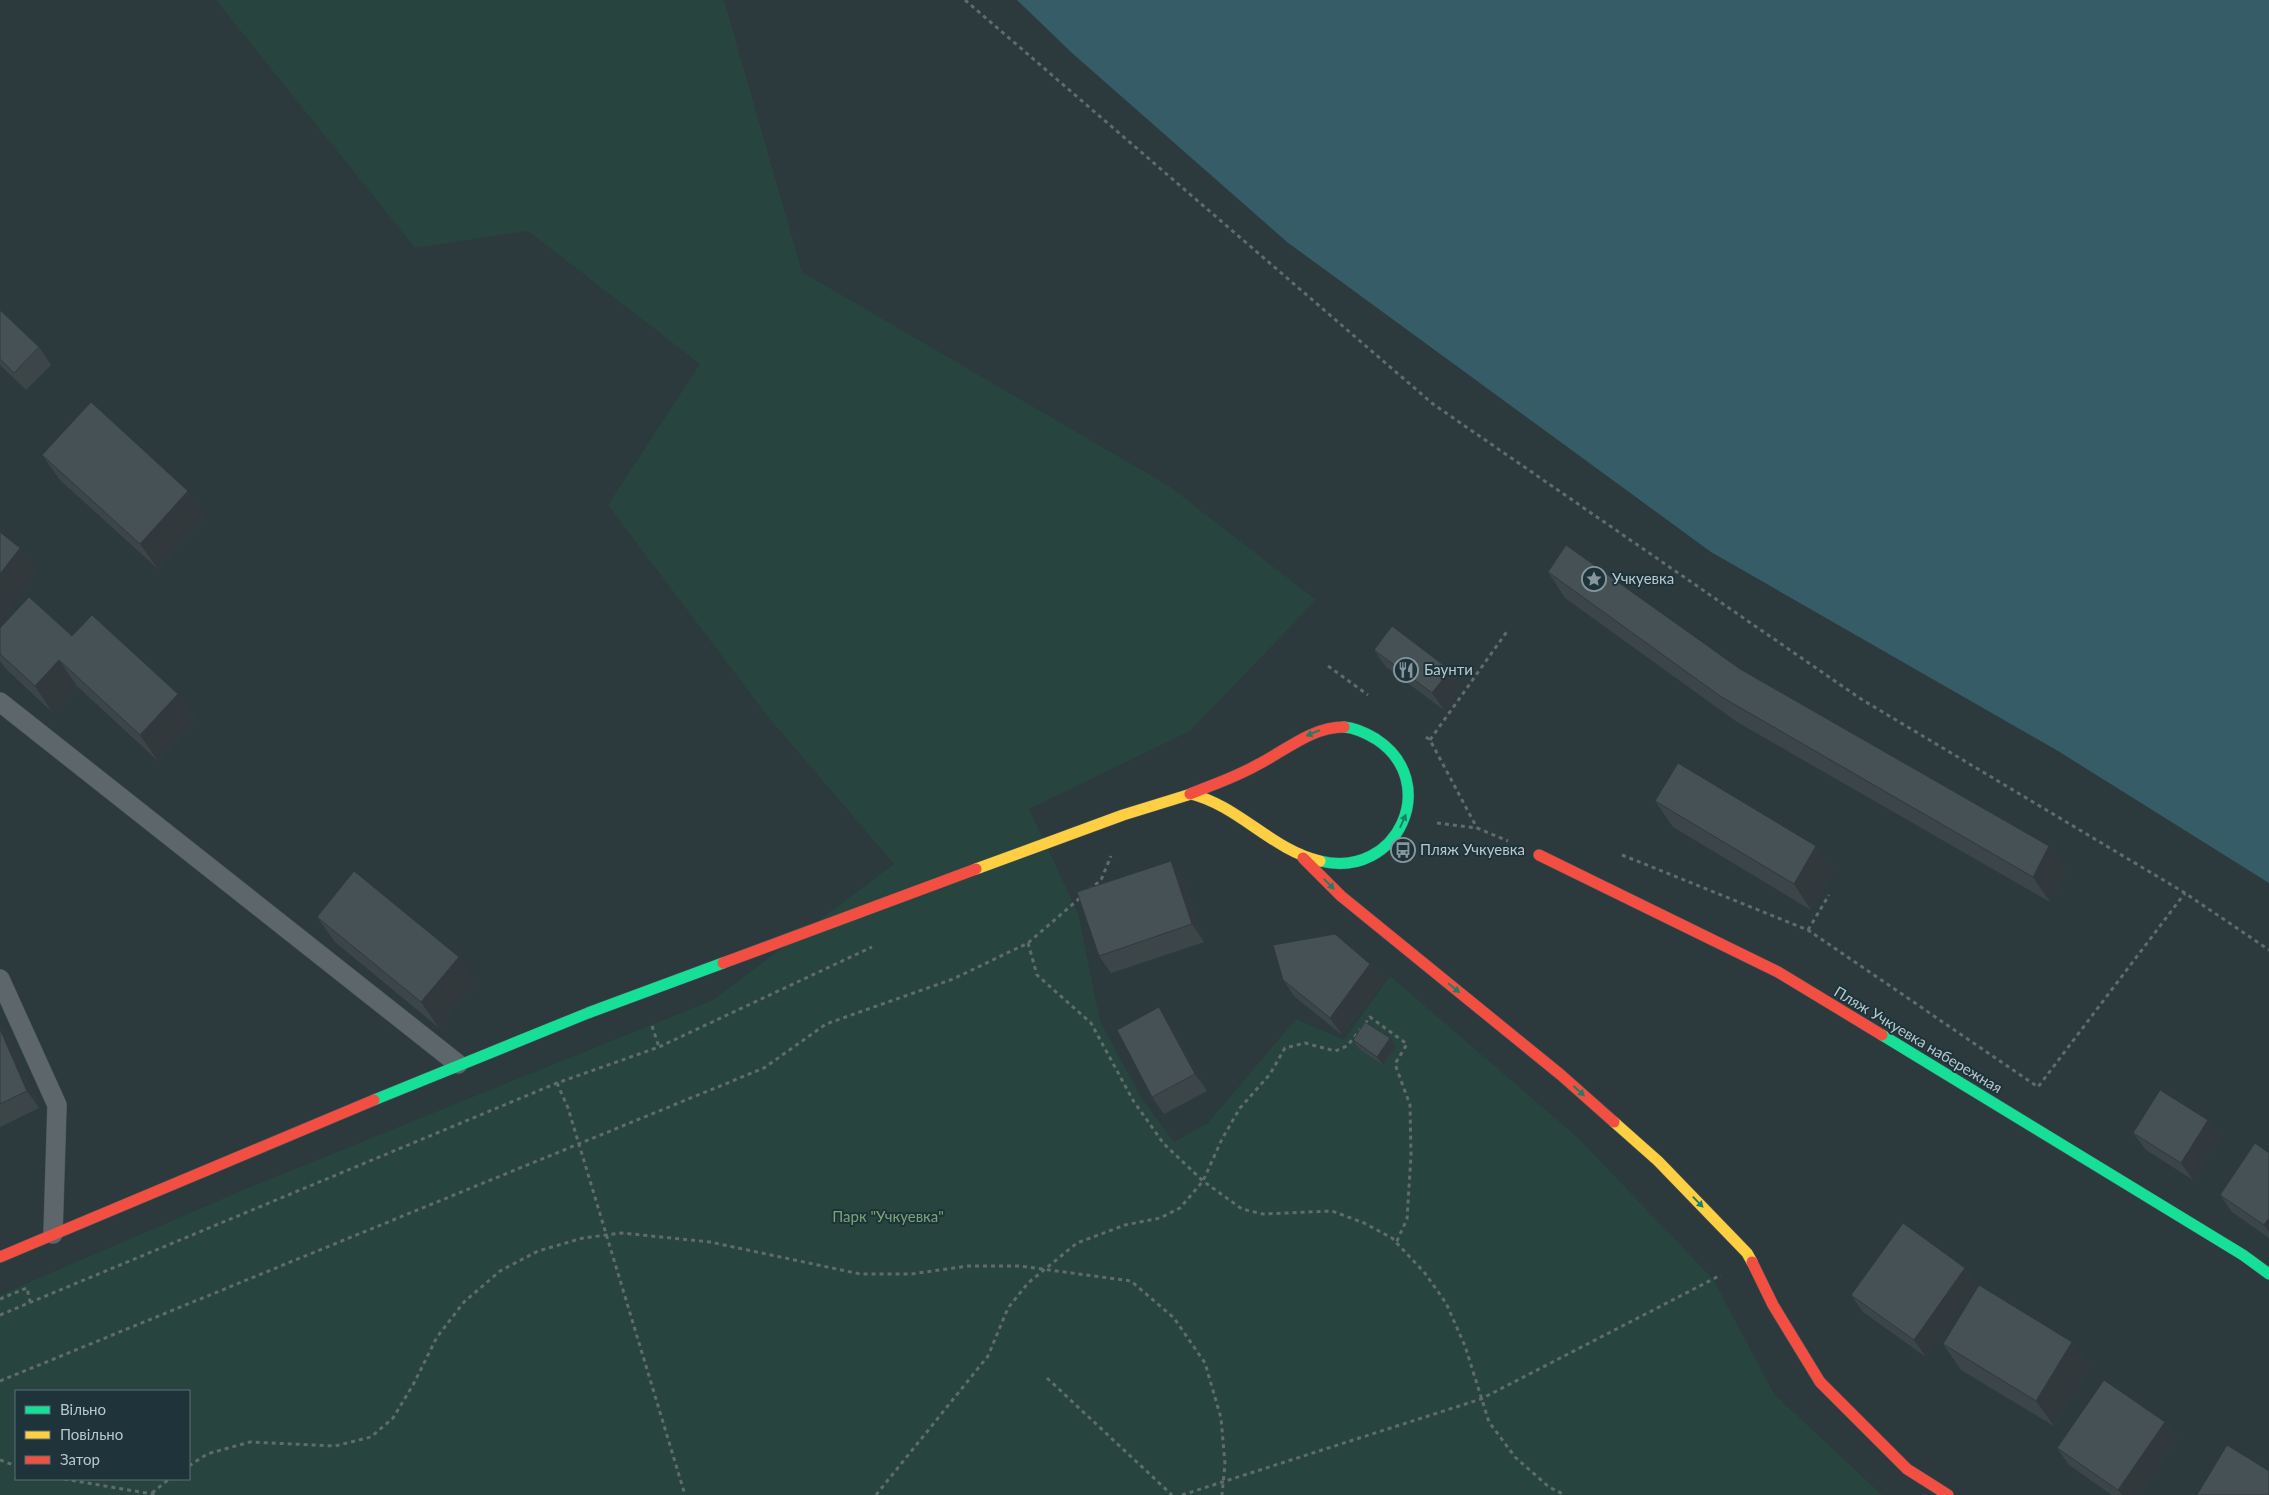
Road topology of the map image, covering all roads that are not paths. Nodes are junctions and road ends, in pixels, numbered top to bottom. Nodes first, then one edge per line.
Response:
1 (0, 702) edge
2 (1190, 794) junction
3 (1294, 850) junction
4 (1539, 855) road end
5 (0, 979) edge
6 (458, 1064) junction
7 (53, 1234) junction
8 (0, 1256) edge
9 (2269, 1274) edge
10 (1948, 1495) edge

1 - 6 lane
2 - 3 street
3 -> 2 street
2 - 6 street
3 -> 10 street
4 - 9 street, Пляж Учкуевка набережная
5 - 7 lane
6 - 7 street
7 - 8 street

